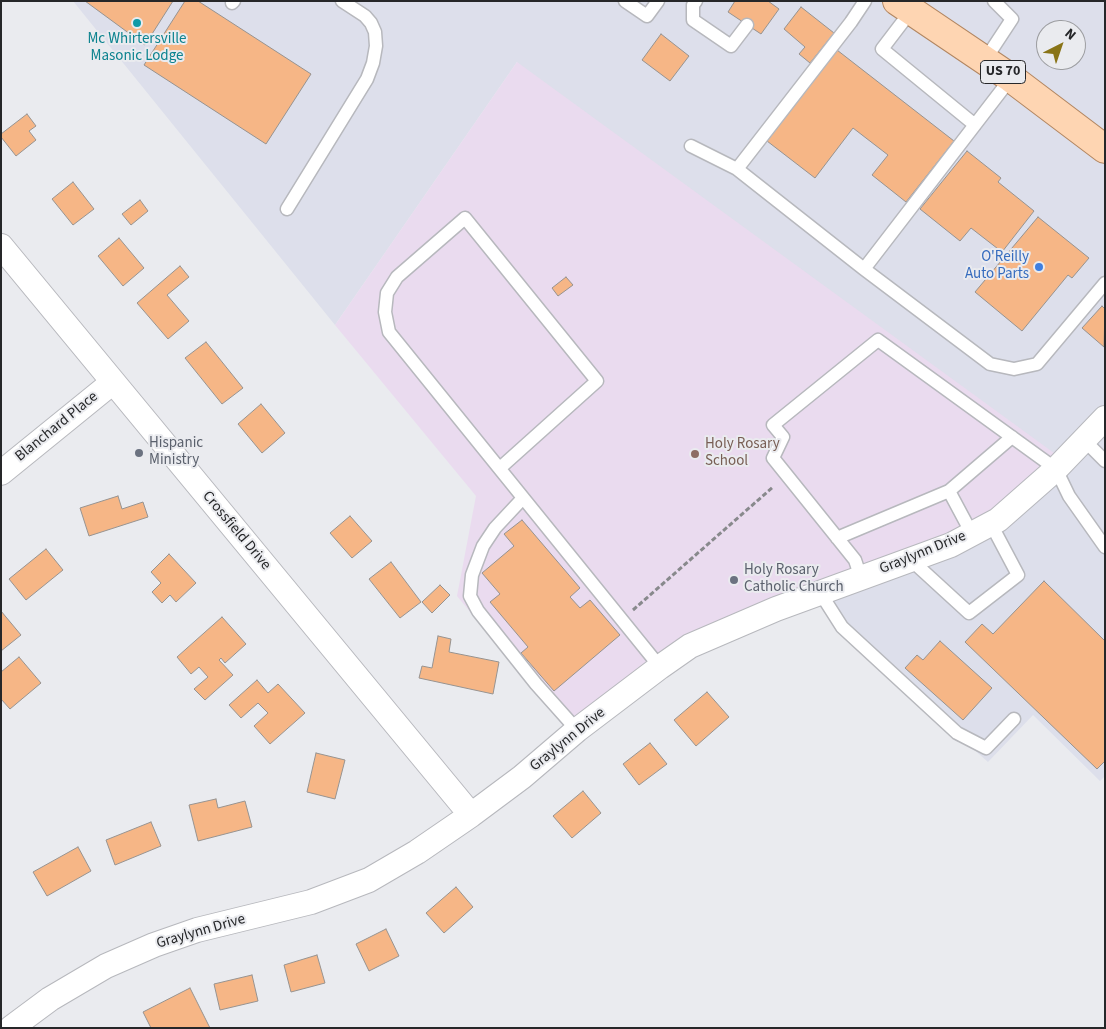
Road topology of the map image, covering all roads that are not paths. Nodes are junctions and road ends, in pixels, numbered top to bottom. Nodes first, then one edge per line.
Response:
1 (342, 1) edge
2 (625, 1) edge
3 (658, 1) edge
4 (696, 1) edge
5 (865, 1) edge
6 (994, 1) edge
7 (904, 6) edge
8 (747, 25) dead end
9 (985, 60) junction
10 (1011, 78) junction
11 (975, 125) junction
12 (691, 146) dead end
13 (1105, 149) edge
14 (736, 169) junction
15 (287, 209) dead end
16 (1, 246) edge
17 (864, 269) junction
18 (1105, 283) edge
19 (113, 382) junction
20 (1105, 418) edge
21 (1012, 437) junction
22 (1084, 440) junction
23 (1105, 461) edge
24 (500, 468) junction
25 (1056, 469) junction
26 (1, 473) edge
27 (949, 491) junction
28 (524, 498) junction
29 (981, 529) junction
30 (838, 538) junction
31 (1105, 547) edge
32 (910, 560) junction
33 (861, 578) junction
34 (821, 594) junction
35 (660, 667) junction
36 (1014, 719) dead end
37 (577, 730) junction
38 (472, 815) junction
39 (11, 1028) edge

1 - 15 lane
2 - 3 lane
4 - 8 lane
5 - 14 lane
6 - 9 lane
7 - 9 main road, US 70
7 - 11 lane
9 - 10 main road, US 70
10 - 11 lane
10 - 13 main road, US 70
11 - 17 lane
12 - 14 lane
14 - 17 lane
16 - 19 street, Crossfield Drive
17 - 18 lane
19 - 26 street, Blanchard Place
19 - 38 street, Crossfield Drive
20 - 22 street, Graylynn Drive
21 - 25 lane
21 - 27 lane
21 - 30 lane
22 - 23 lane
22 - 25 street, Graylynn Drive
24 - 24 lane
24 - 28 lane
25 - 29 street, Graylynn Drive
25 - 31 lane
27 - 29 lane
27 - 30 lane
28 - 35 lane
28 - 37 lane
29 - 32 street, Graylynn Drive
29 - 32 lane
30 - 33 lane
32 - 33 street, Graylynn Drive
33 - 34 street, Graylynn Drive
34 - 35 street, Graylynn Drive
34 - 36 lane
35 - 37 street, Graylynn Drive
37 - 38 street, Graylynn Drive
38 - 39 street, Graylynn Drive

